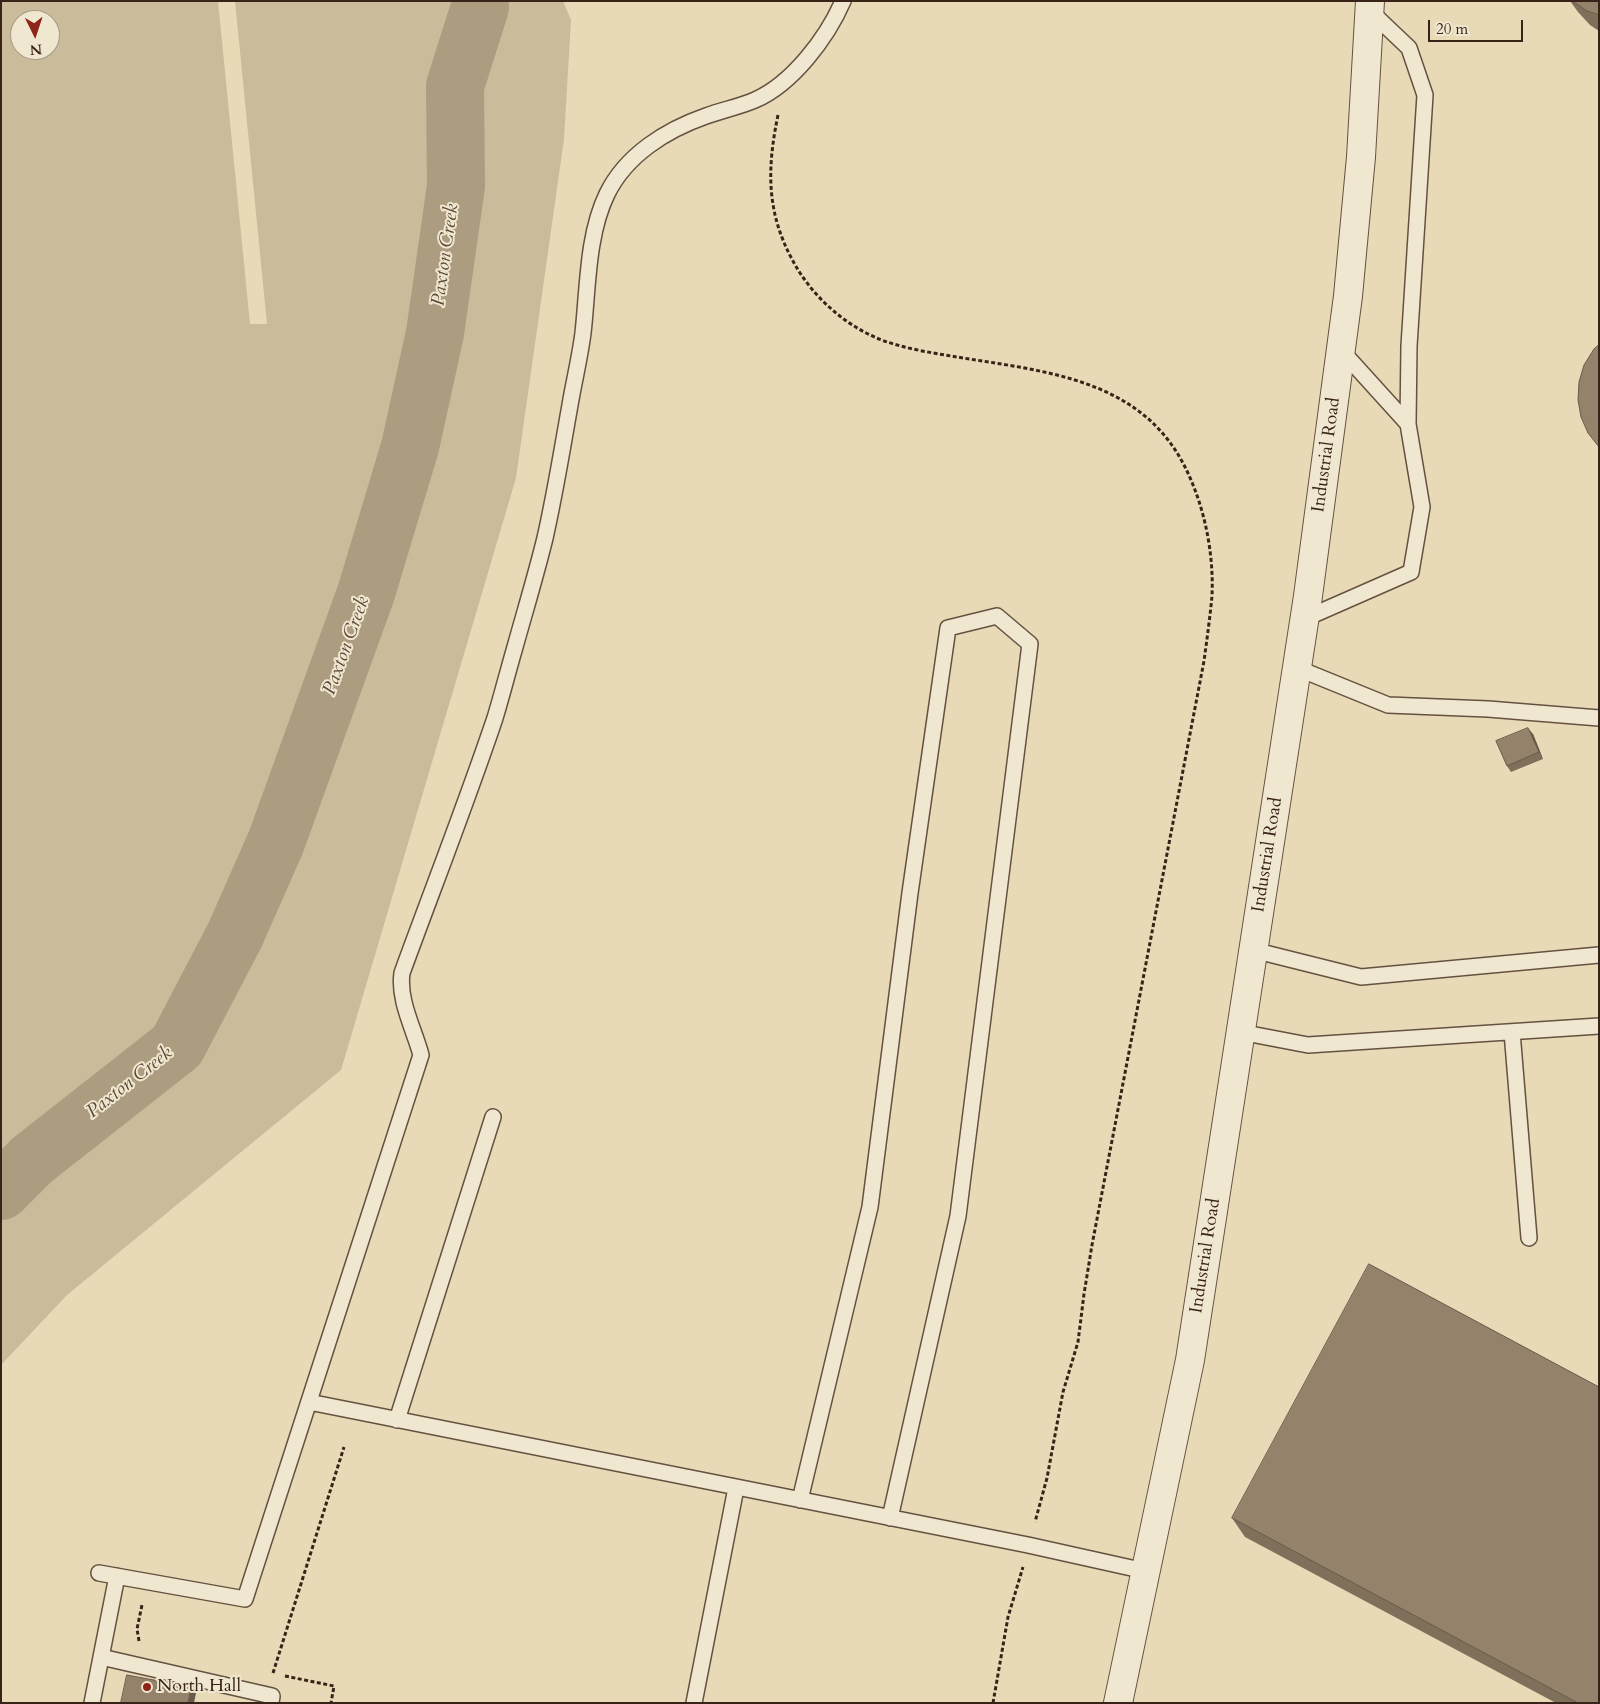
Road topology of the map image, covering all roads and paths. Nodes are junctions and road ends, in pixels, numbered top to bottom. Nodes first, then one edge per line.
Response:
1 (843, 1) edge
2 (1369, 6) edge
3 (791, 75) junction
4 (1341, 350) junction
5 (1408, 424) junction
6 (1304, 619) junction
7 (1297, 668) junction
8 (1599, 718) edge
9 (1253, 950) junction
10 (1599, 954) edge
11 (1599, 1026) edge
12 (1240, 1032) junction
13 (1512, 1032) junction
14 (493, 1117) dead end
15 (1529, 1238) dead end
16 (309, 1402) junction
17 (397, 1420) junction
18 (344, 1447) dead end
19 (736, 1488) junction
20 (800, 1500) junction
21 (890, 1518) junction
22 (1028, 1545) junction
23 (1146, 1571) junction
24 (99, 1573) dead end
25 (117, 1576) junction
26 (146, 1581) junction
27 (140, 1646) dead end
28 (101, 1658) junction
29 (92, 1703) edge
30 (271, 1703) edge
31 (331, 1703) edge
32 (694, 1703) edge
33 (993, 1703) edge
34 (1118, 1703) edge

1 - 3 lane
2 - 4 street, Industrial Road
2 - 5 lane
3 - 16 lane
3 - 22 path
4 - 5 lane
4 - 6 street, Industrial Road
5 - 6 lane
6 - 7 street, Industrial Road
7 - 8 lane
7 - 9 street, Industrial Road
9 - 10 lane
9 - 12 street, Industrial Road
11 - 13 lane
12 - 13 lane
12 - 23 street, Industrial Road
13 - 15 lane
14 - 17 lane
16 - 17 lane
16 - 26 lane
17 - 19 lane
18 - 31 path
19 - 20 lane
19 - 32 lane
20 - 21 lane
20 - 21 lane
21 - 22 lane
22 - 23 lane
22 - 33 path
23 - 34 street, Industrial Road
24 - 25 lane
25 - 26 lane
25 - 28 lane
26 - 27 path
28 - 29 lane
28 - 30 lane

